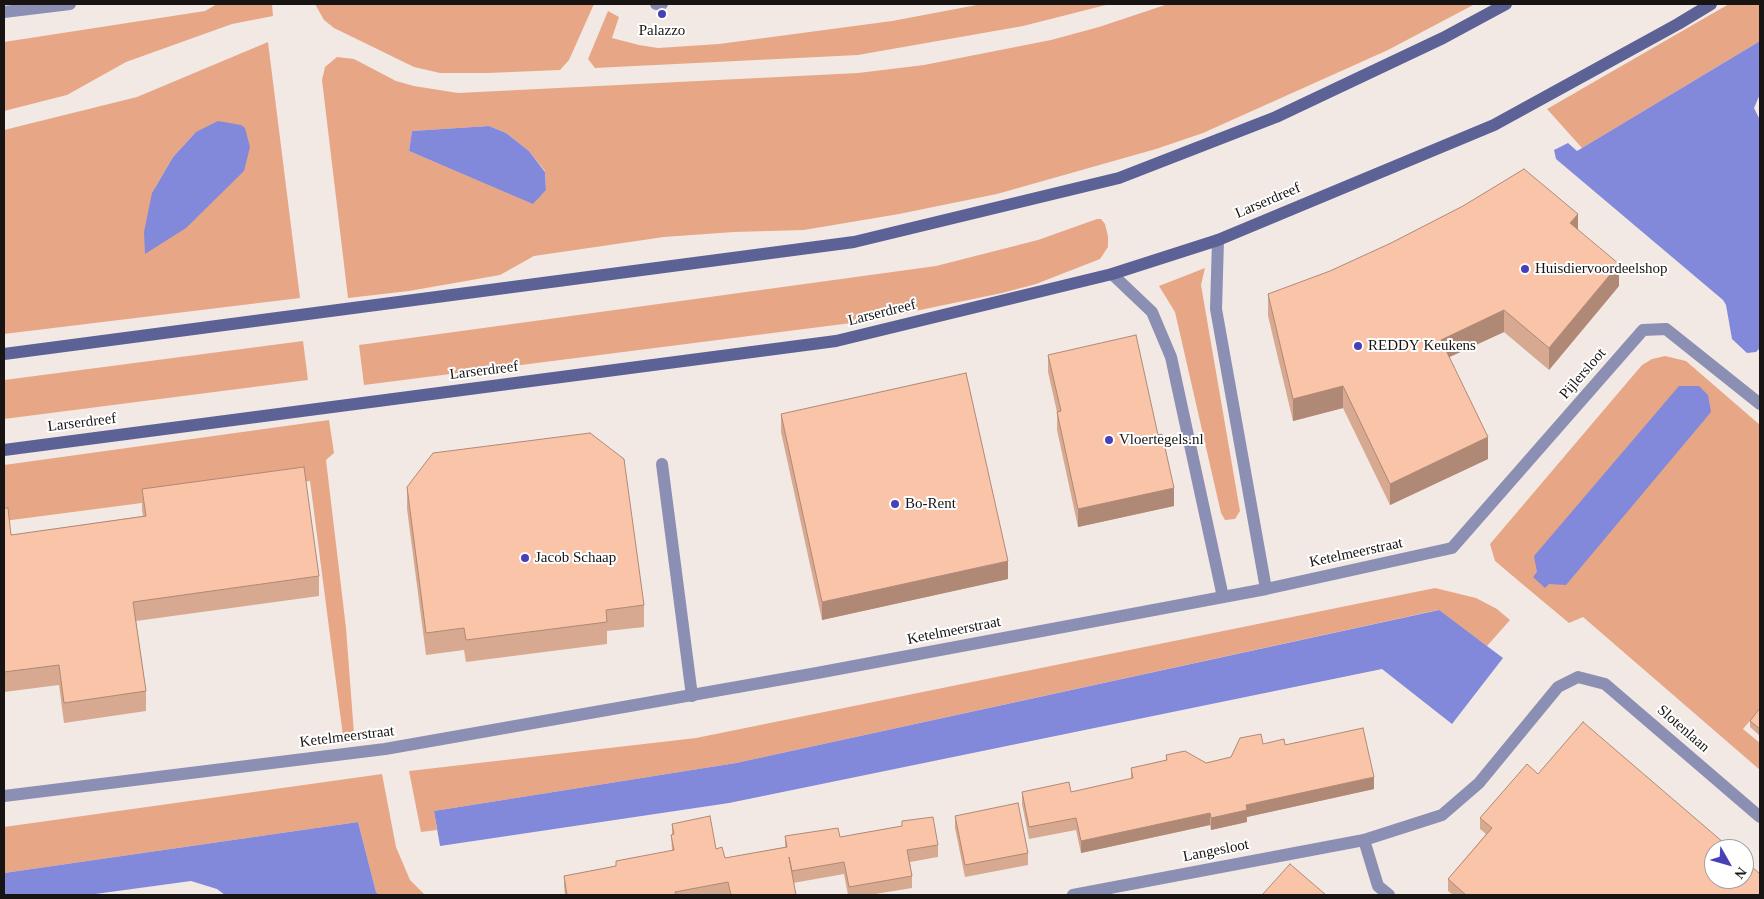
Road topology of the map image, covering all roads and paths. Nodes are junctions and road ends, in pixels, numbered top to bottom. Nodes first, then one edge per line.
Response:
1 (70, 4) edge
2 (656, 4) edge
3 (662, 4) edge
4 (1506, 4) edge
5 (1711, 4) edge
6 (4, 12) edge
7 (1218, 240) junction
8 (1112, 274) junction
9 (4, 354) edge
10 (1760, 404) edge
11 (4, 450) edge
12 (662, 464) dead end
13 (1452, 548) joint
14 (1266, 589) junction
15 (1223, 597) junction
16 (1578, 677) joint
17 (692, 696) junction
18 (4, 796) edge
19 (1758, 810) edge
20 (1364, 840) junction
21 (1073, 895) edge
22 (1389, 895) edge

1 - 6 street
2 - 3 street
4 - 9 main road
5 - 7 main road, Larserdreef
7 - 8 main road, Larserdreef
7 - 14 street
8 - 11 main road, Larserdreef
8 - 15 street
10 - 13 street, Pijlersloot
12 - 17 street
13 - 14 street, Ketelmeerstraat
14 - 15 street, Ketelmeerstraat
15 - 17 street, Ketelmeerstraat
16 - 19 street, Slotenlaan
16 - 20 street, Langesloot
17 - 18 street, Ketelmeerstraat
20 - 21 street, Langesloot
20 - 22 street

